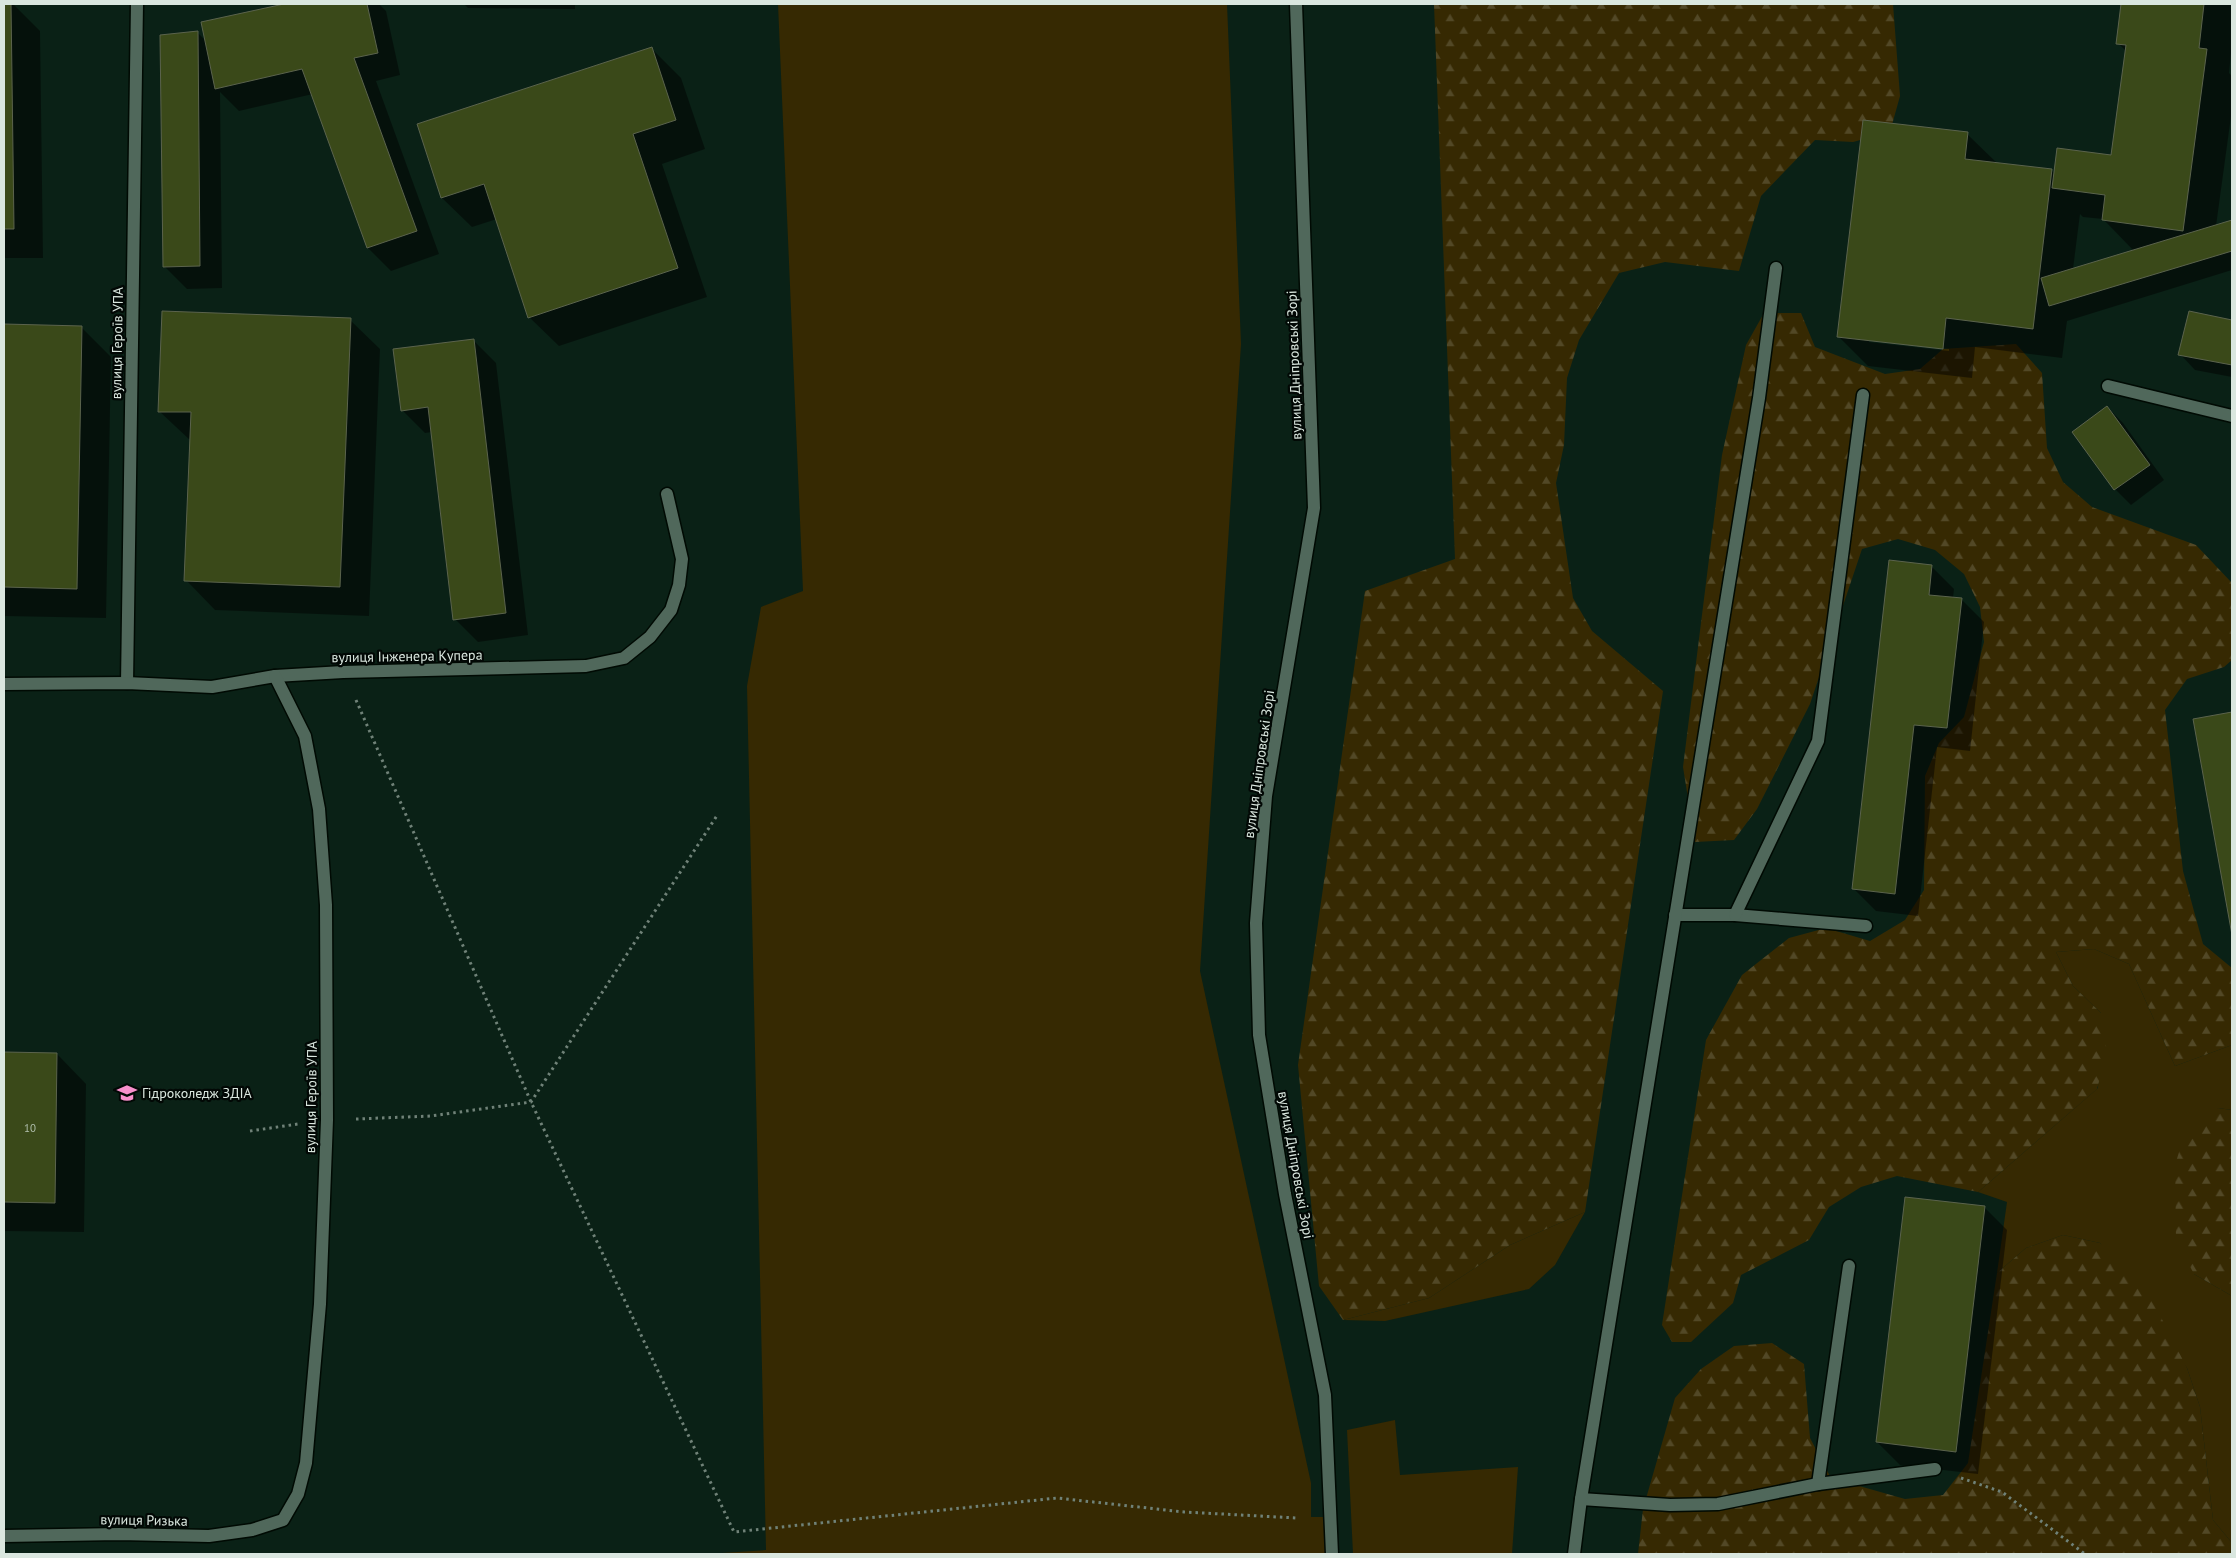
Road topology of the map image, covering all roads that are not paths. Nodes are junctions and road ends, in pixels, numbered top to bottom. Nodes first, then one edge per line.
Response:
1 (137, 4) edge
2 (1296, 4) edge
3 (1776, 268) dead end
4 (2108, 386) dead end
5 (1863, 395) dead end
6 (2232, 416) edge
7 (667, 494) dead end
8 (276, 676) junction
9 (126, 683) junction
10 (4, 684) edge
11 (1675, 914) junction
12 (1735, 915) junction
13 (1866, 926) dead end
14 (1849, 1266) dead end
15 (1935, 1469) road end
16 (1818, 1484) junction
17 (1581, 1499) junction
18 (283, 1520) joint
19 (4, 1536) edge
20 (1332, 1554) edge
21 (1574, 1554) edge

1 - 9 street, вулиця Героїв УПА
2 - 20 street, вулиця Дніпровські Зорі
3 - 11 street
4 - 6 street
5 - 12 street
7 - 8 street, вулиця Інженера Купера
8 - 9 street, вулиця Інженера Купера
8 - 18 street, вулиця Героїв УПА
9 - 10 street, вулиця Інженера Купера
11 - 12 street
11 - 17 street
12 - 13 street
14 - 16 street
15 - 16 street
16 - 17 street
17 - 21 street
18 - 19 street, вулиця Ризька

